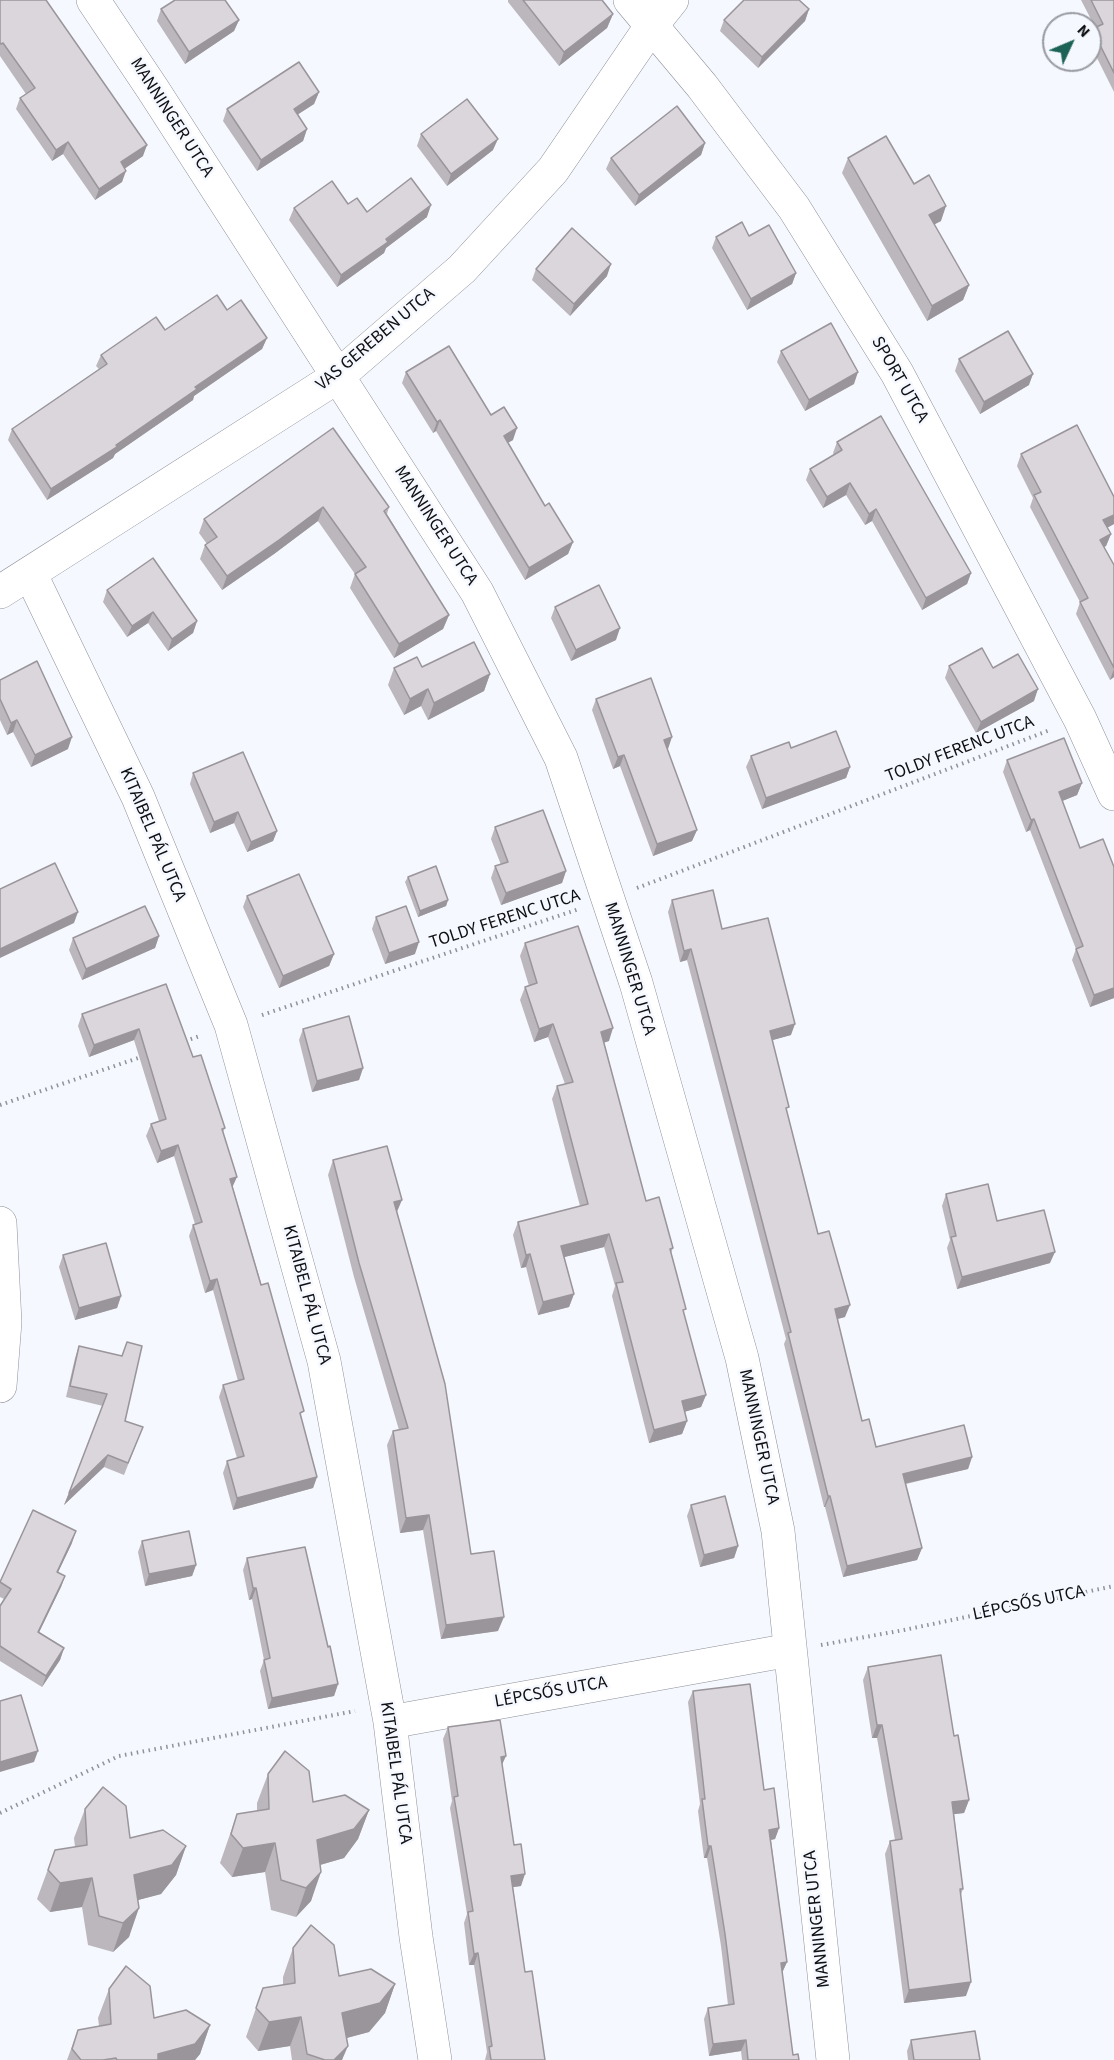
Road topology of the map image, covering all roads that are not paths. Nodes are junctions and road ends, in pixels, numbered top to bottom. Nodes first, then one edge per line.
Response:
1 (93, 0) edge
2 (630, 0) edge
3 (662, 12) edge
4 (337, 377) junction
5 (30, 573) junction
6 (0, 592) edge
7 (1114, 794) edge
8 (0, 1223) edge
9 (0, 1386) edge
10 (790, 1650) junction
11 (390, 1722) junction
12 (435, 2060) edge
13 (833, 2060) edge

1 - 4 street, MANNINGER UTCA
2 - 3 street, SPORT UTCA
3 - 4 street, VAS GEREBEN UTCA
3 - 7 street, SPORT UTCA
4 - 5 street, VAS GEREBEN UTCA
4 - 10 street, MANNINGER UTCA
5 - 6 street, VAS GEREBEN UTCA
5 - 11 street, KITAIBEL PÁL UTCA
8 - 9 street
10 - 11 street, LÉPCSŐS UTCA
10 - 13 street, MANNINGER UTCA
11 - 12 street, KITAIBEL PÁL UTCA

